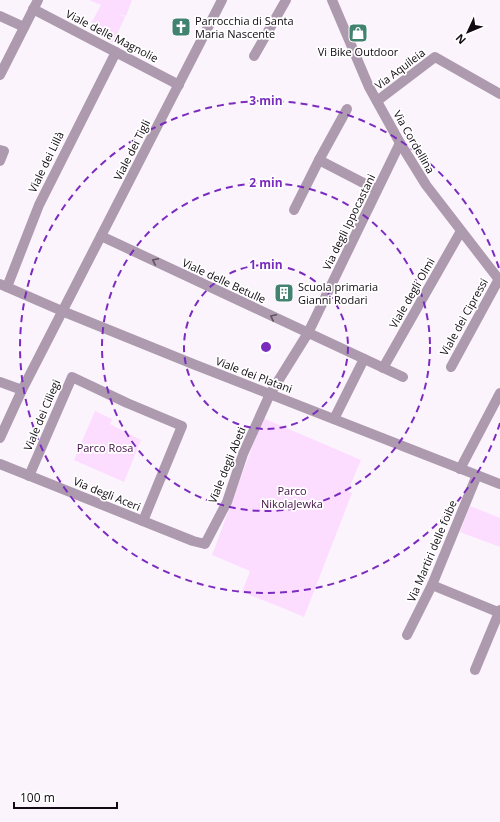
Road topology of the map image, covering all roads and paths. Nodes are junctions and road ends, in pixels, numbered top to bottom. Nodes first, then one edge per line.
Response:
1 (222, 0) edge
2 (286, 0) edge
3 (332, 0) edge
4 (36, 4) edge
5 (0, 16) edge
6 (24, 27) junction
7 (116, 52) junction
8 (254, 56) dead end
9 (0, 75) edge
10 (179, 85) junction
11 (500, 94) edge
12 (377, 101) junction
13 (347, 109) dead end
14 (400, 142) junction
15 (0, 150) edge
16 (319, 160) junction
17 (0, 161) edge
18 (377, 190) junction
19 (294, 210) dead end
20 (461, 231) junction
21 (101, 236) junction
22 (499, 280) edge
23 (3, 286) edge
24 (62, 311) junction
25 (308, 333) junction
26 (364, 359) junction
27 (451, 367) dead end
28 (383, 368) junction
29 (403, 377) dead end
30 (0, 382) edge
31 (22, 390) junction
32 (500, 393) edge
33 (270, 394) junction
34 (334, 420) junction
35 (0, 438) edge
36 (0, 464) edge
37 (460, 469) junction
38 (477, 475) junction
39 (29, 476) junction
40 (500, 484) edge
41 (143, 521) junction
42 (205, 544) joint
43 (432, 585) junction
44 (500, 612) edge
45 (407, 635) dead end
46 (475, 670) dead end

1 - 10 street, Viale dei Tigli
2 - 8 street
3 - 12 street, Via Cordellina
4 - 6 street
4 - 7 street, Viale delle Magnolie
5 - 6 street
6 - 9 street
7 - 10 street, Viale delle Magnolie
7 - 23 street, Viale dei Lillà
10 - 21 street, Viale dei Tigli
11 - 12 street, Via Aquileia
12 - 14 street, Via Cordellina
13 - 16 street
14 - 18 street, Via degli Ippocastani
14 - 20 street, Via Cordellina
15 - 17 street
16 - 18 street
16 - 19 street
18 - 25 street, Via degli Ippocastani
20 - 22 street, Via Cordellina
20 - 28 street, Viale degli Olmi
21 - 24 street, Viale dei Tigli
25 -> 21 street, Viale delle Betulle
22 - 27 street, Viale dei Cipressi
23 - 24 street, Viale dei Platani
24 - 31 street, Viale dei Tigli
24 - 33 street, Viale dei Platani
25 - 26 street, Viale delle Betulle
25 - 33 street, Via degli Ippocastani
26 - 28 street, Viale delle Betulle
26 - 34 street
28 - 29 street, Viale delle Betulle
30 - 31 street
31 - 35 street, Viale dei Tigli
32 - 37 street
33 - 34 street, Viale dei Platani
33 - 42 street, Viale degli Abeti
34 - 37 street, Viale dei Platani
36 - 39 street, Via degli Aceri
37 - 38 street, Viale dei Platani
38 - 40 street, Viale dei Platani
38 - 43 street, Via Martiri delle foibe
39 - 41 street, Via degli Aceri
39 - 41 street, Viale dei Ciliegi
41 - 42 street, Via degli Aceri
43 - 44 street
43 - 45 street, Via Martiri delle foibe
44 - 46 street

